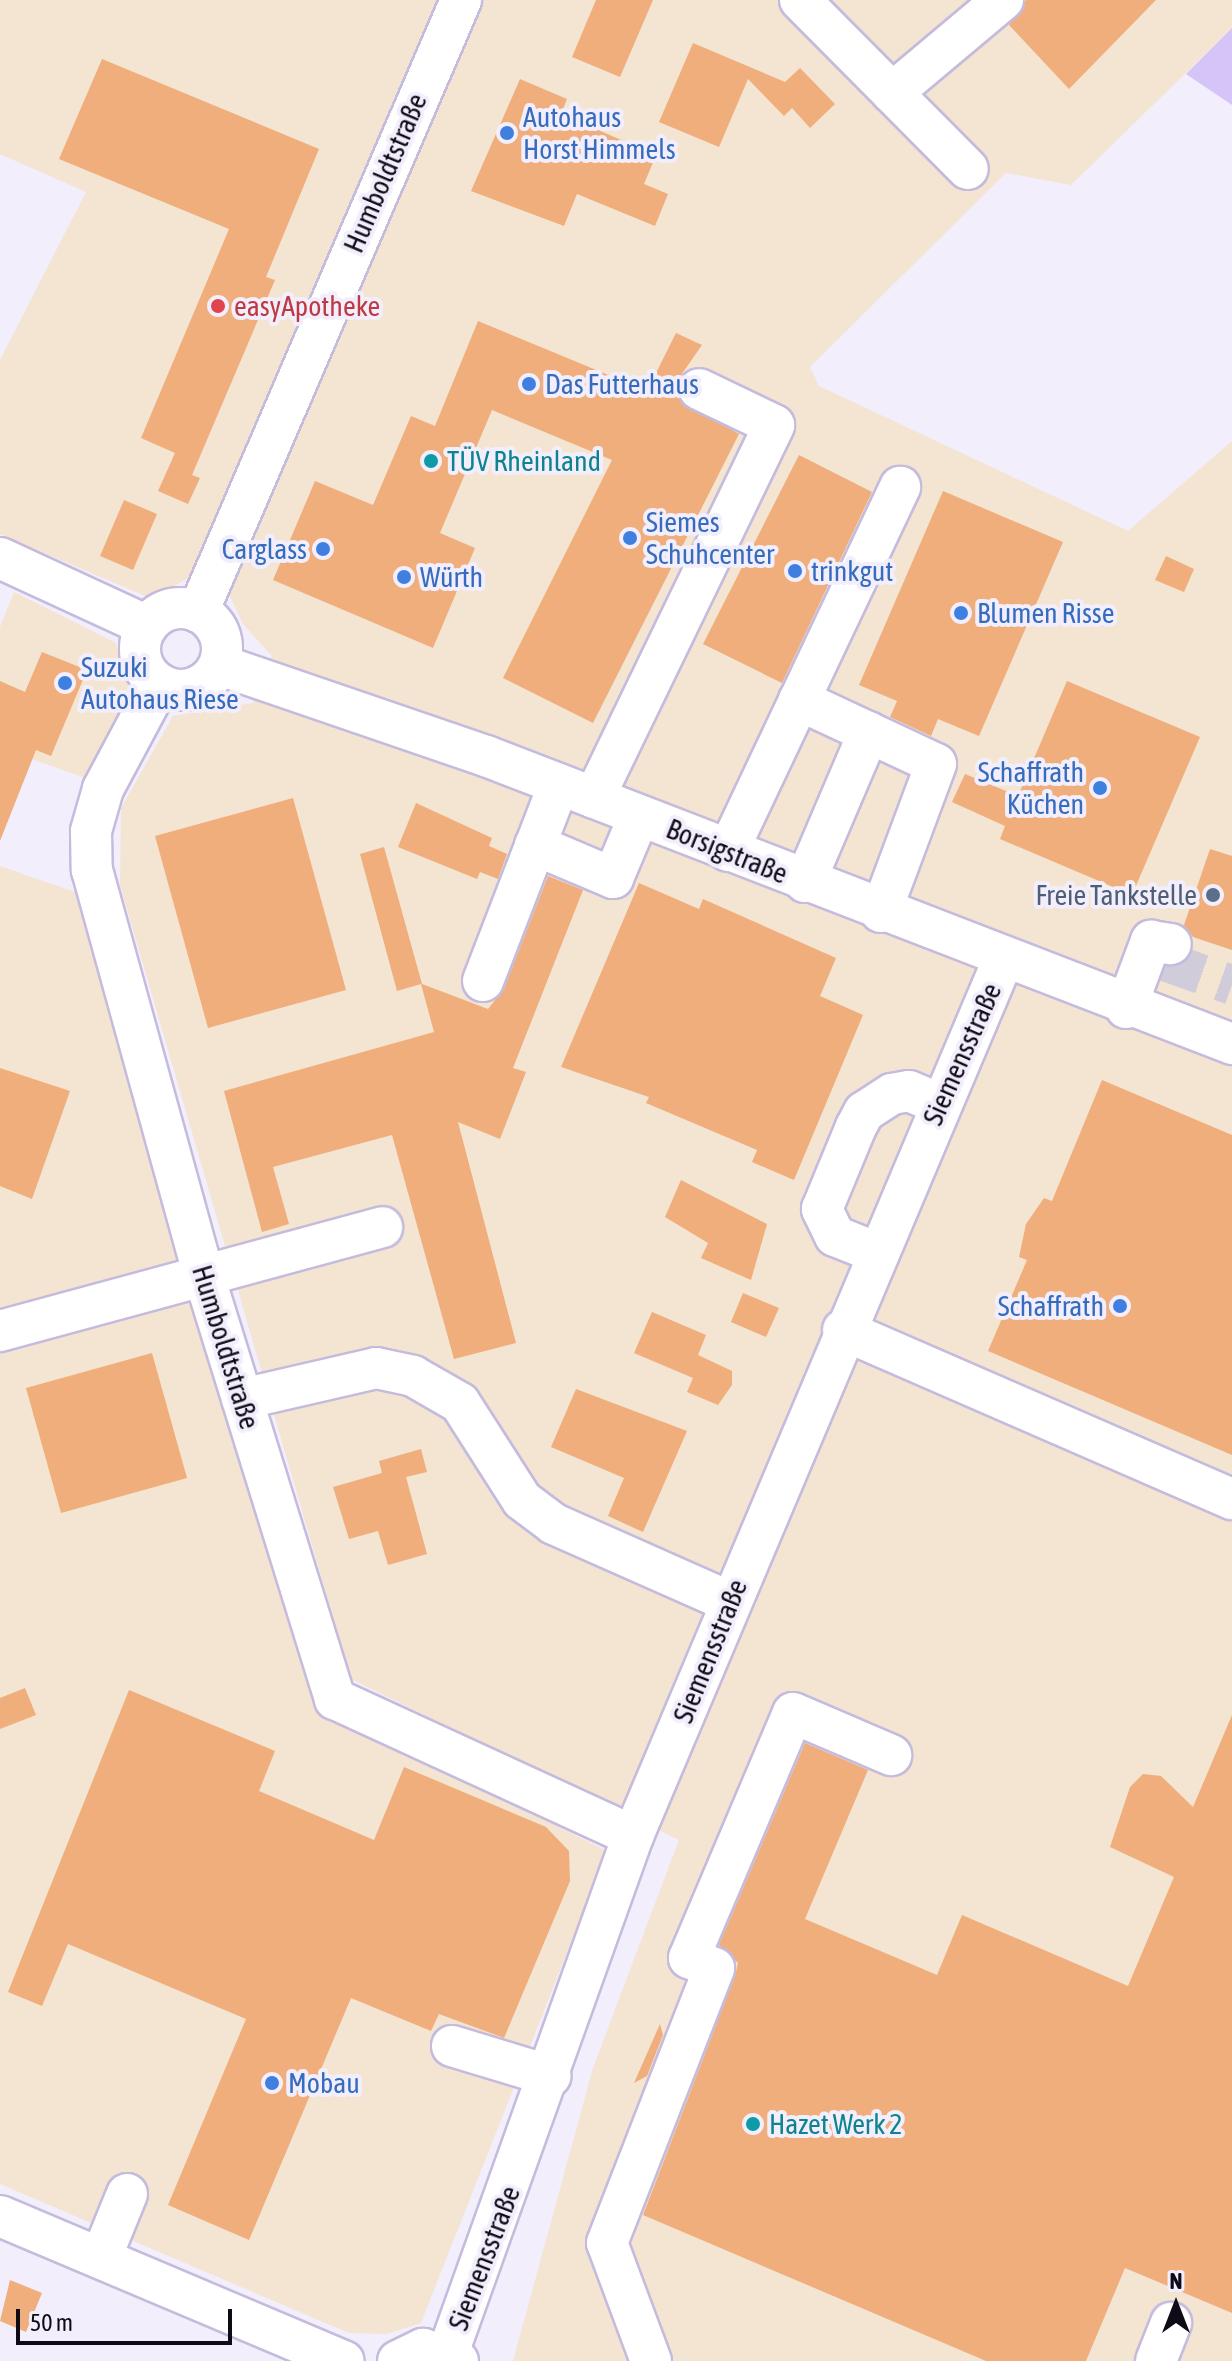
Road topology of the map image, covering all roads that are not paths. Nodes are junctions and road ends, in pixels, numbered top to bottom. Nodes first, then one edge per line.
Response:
1 (461, 0) edge
2 (800, 0) edge
3 (1003, 0) edge
4 (892, 93) junction
5 (968, 169) dead end
6 (699, 389) dead end
7 (900, 487) dead end
8 (0, 558) edge
9 (198, 612) junction
10 (147, 626) junction
11 (220, 665) junction
12 (159, 684) junction
13 (799, 700) junction
14 (869, 732) junction
15 (576, 791) junction
16 (639, 816) junction
17 (535, 845) junction
18 (728, 851) junction
19 (805, 882) junction
20 (881, 912) junction
21 (1160, 955) dead end
22 (1003, 960) junction
23 (483, 981) dead end
24 (1126, 1008) junction
25 (1232, 1044) edge
26 (939, 1104) junction
27 (382, 1227) dead end
28 (875, 1252) junction
29 (205, 1279) junction
30 (843, 1330) junction
31 (0, 1331) edge
32 (242, 1399) junction
33 (1232, 1499) edge
34 (730, 1602) junction
35 (891, 1755) dead end
36 (633, 1836) junction
37 (452, 2046) dead end
38 (551, 2076) junction
39 (127, 2194) dead end
40 (0, 2216) edge
41 (101, 2258) junction
42 (1171, 2323) dead end
43 (453, 2357) edge
44 (344, 2361) edge
45 (398, 2361) edge
46 (651, 2361) edge
47 (1156, 2361) edge

1 - 9 street, Humboldtstraße
2 - 4 street
3 - 4 street
4 - 5 street
6 - 15 street
7 - 13 street
8 - 10 street
9 - 10 street
9 - 11 street
10 - 12 street
11 - 12 street
11 - 15 street, Borsigstraße
12 - 29 street, Humboldtstraße
13 - 14 street
13 - 18 street
14 - 19 street
14 - 20 street
15 - 16 street, Borsigstraße
15 - 17 street
16 - 17 street
16 - 18 street, Borsigstraße
17 - 23 street
18 - 19 street, Borsigstraße
19 - 20 street, Borsigstraße
20 - 22 street, Borsigstraße
21 - 24 street
22 - 24 street, Borsigstraße
22 - 26 street, Siemensstraße
24 - 25 street, Borsigstraße
26 - 28 street, Siemensstraße
26 - 28 street
27 - 29 street
28 - 30 street, Siemensstraße
29 - 31 street
29 - 32 street, Humboldtstraße
30 - 33 street
30 - 34 street, Siemensstraße
32 - 34 street
32 - 36 street, Humboldtstraße
34 - 36 street, Siemensstraße
35 - 46 street
36 - 38 street, Siemensstraße
37 - 38 street
38 - 43 street, Siemensstraße
39 - 41 street
40 - 41 street
41 - 44 street
42 - 47 street
43 - 45 street

